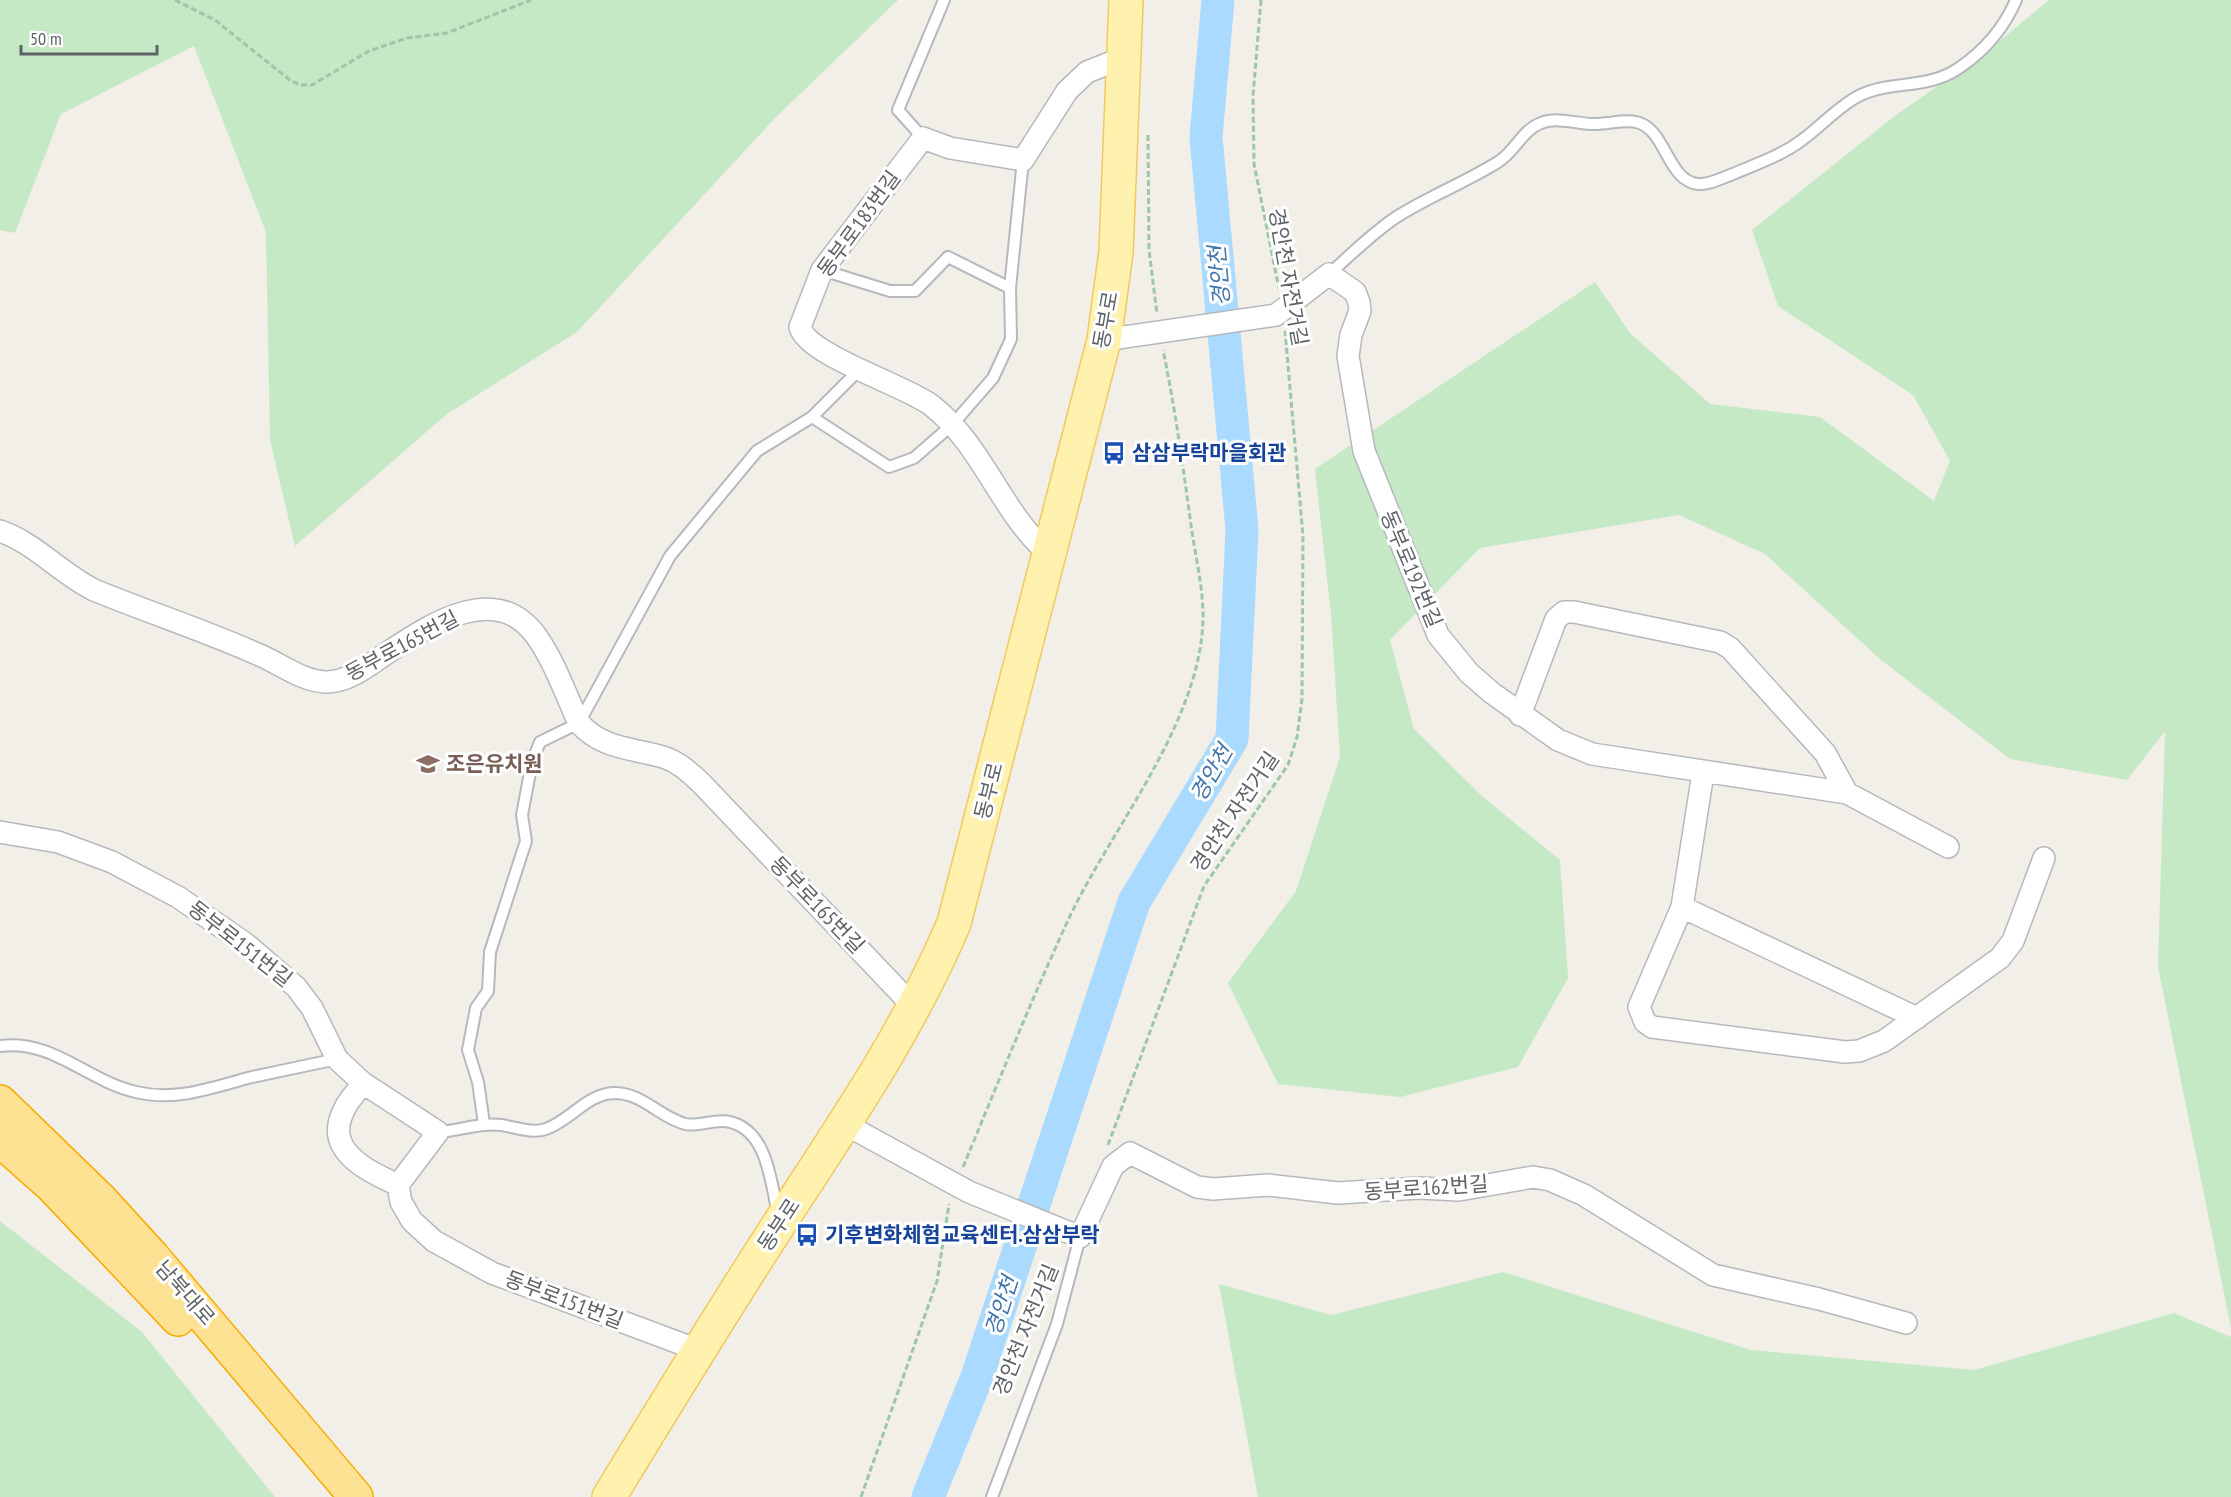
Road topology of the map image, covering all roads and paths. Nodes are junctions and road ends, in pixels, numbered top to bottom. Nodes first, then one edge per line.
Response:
1 (175, 0) edge
2 (531, 0) edge
3 (944, 0) edge
4 (1126, 0) edge
5 (1138, 0) edge
6 (1261, 0) edge
7 (2016, 0) edge
8 (1125, 57) junction
9 (1148, 125) dead end
10 (923, 138) junction
11 (1023, 160) junction
12 (822, 270) junction
13 (1329, 274) junction
14 (1010, 288) junction
15 (1280, 311) junction
16 (1159, 333) junction
17 (1110, 339) junction
18 (860, 369) junction
19 (812, 417) junction
20 (953, 424) junction
21 (0, 531) edge
22 (1050, 555) junction
23 (1520, 715) junction
24 (579, 723) junction
25 (1703, 773) junction
26 (1847, 793) junction
27 (0, 832) edge
28 (1948, 847) dead end
29 (2044, 858) dead end
30 (1682, 907) junction
31 (914, 1007) junction
32 (1917, 1018) junction
33 (0, 1046) edge
34 (337, 1059) junction
35 (363, 1083) junction
36 (0, 1102) edge
37 (484, 1124) junction
38 (848, 1125) junction
39 (438, 1132) junction
40 (0, 1140) edge
41 (1106, 1152) dead end
42 (398, 1185) junction
43 (962, 1189) junction
44 (780, 1223) junction
45 (1080, 1237) junction
46 (1906, 1323) dead end
47 (698, 1350) junction
48 (338, 1492) edge
49 (609, 1497) edge
50 (631, 1497) edge
51 (861, 1497) edge
52 (992, 1497) edge

1 - 2 path
3 - 10 lane
4 - 8 main road, 동부로
5 - 17 main road
6 - 15 path, 경안천 자전거길
7 - 13 lane
8 - 11 street
8 - 17 main road, 동부로
9 - 16 path
10 - 11 street
10 - 12 street, 동부로183번길
11 - 14 lane
12 - 14 lane
12 - 18 street, 동부로183번길
13 - 15 street
13 - 23 street, 동부로192번길
14 - 20 lane
15 - 16 street
15 - 41 path, 경안천 자전거길
16 - 17 street
16 - 43 path
17 - 22 main road, 동부로
17 - 38 main road
18 - 19 lane
18 - 20 street, 동부로183번길
19 - 20 lane
19 - 24 lane
20 - 22 street, 동부로183번길
21 - 24 street, 동부로165번길
22 - 31 main road, 동부로
23 - 25 street, 동부로192번길
23 - 26 street
24 - 31 street, 동부로165번길
24 - 37 lane
25 - 26 street, 동부로192번길
25 - 30 street
26 - 28 street, 동부로192번길
27 - 34 street, 동부로151번길
29 - 32 street
30 - 32 street
30 - 32 street
31 - 38 main road, 동부로
33 - 34 lane
34 - 35 street, 동부로151번길
35 - 39 street, 동부로151번길
35 - 42 street
36 - 48 highway, 남북대로
37 - 39 lane
37 - 44 lane
38 - 43 street
38 - 44 main road, 동부로
38 - 50 main road
39 - 42 street
40 - 48 highway, 남북대로
42 - 47 street, 동부로151번길
43 - 45 street
43 - 51 path
44 - 47 main road, 동부로
45 - 46 street, 동부로162번길
45 - 52 lane
47 - 49 main road, 동부로

